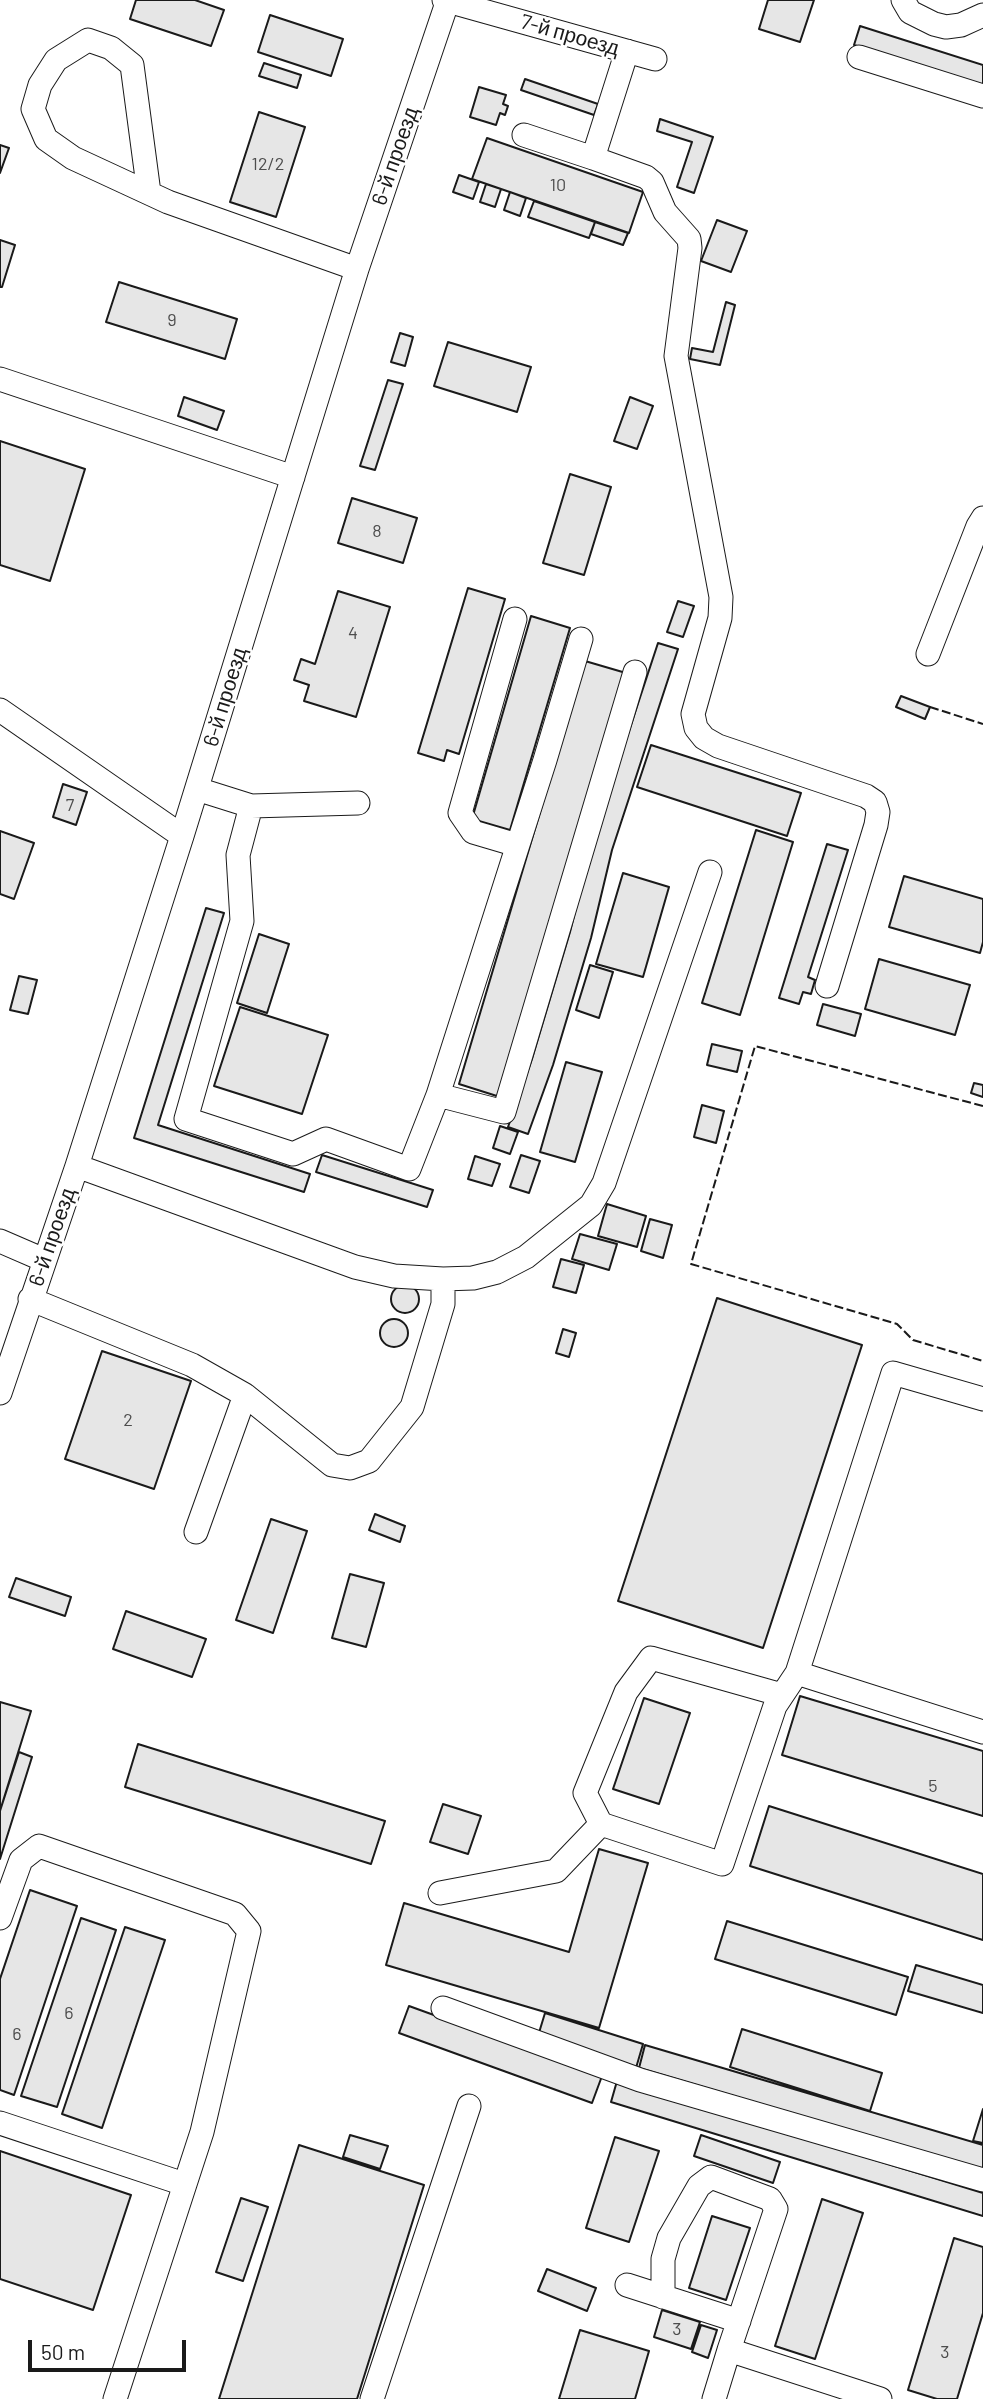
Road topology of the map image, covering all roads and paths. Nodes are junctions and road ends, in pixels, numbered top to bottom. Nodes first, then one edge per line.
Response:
1 (446, 0) edge
2 (903, 0) edge
3 (983, 15) edge
4 (627, 51) junction
5 (859, 57) dead end
6 (655, 59) dead end
7 (983, 96) edge
8 (524, 135) dead end
9 (593, 158) junction
10 (149, 193) junction
11 (357, 269) junction
12 (0, 379) edge
13 (293, 477) junction
14 (983, 518) edge
15 (515, 619) dead end
16 (581, 639) dead end
17 (928, 654) dead end
18 (635, 672) dead end
19 (0, 710) edge
20 (197, 789) junction
21 (358, 803) dead end
22 (251, 806) junction
23 (182, 836) junction
24 (517, 845) junction
25 (710, 872) dead end
26 (827, 986) dead end
27 (438, 1095) junction
28 (77, 1166) junction
29 (0, 1241) edge
30 (44, 1260) junction
31 (443, 1279) junction
32 (30, 1299) junction
33 (0, 1390) edge
34 (245, 1395) junction
35 (983, 1399) edge
36 (196, 1532) dead end
37 (797, 1673) junction
38 (782, 1695) junction
39 (983, 1732) edge
40 (601, 1824) junction
41 (440, 1893) dead end
42 (0, 1918) edge
43 (443, 2008) dead end
44 (469, 2106) dead end
45 (0, 2123) edge
46 (983, 2180) edge
47 (184, 2184) junction
48 (627, 2285) dead end
49 (663, 2297) junction
50 (739, 2321) junction
51 (729, 2350) junction
52 (115, 2399) edge
53 (372, 2399) edge
54 (714, 2399) edge
55 (880, 2399) edge

1 - 4 street, 7-й проезд
1 - 11 street, 6-й проезд
2 - 3 street
4 - 6 street, 7-й проезд
4 - 9 street
5 - 7 street
8 - 9 street
9 - 26 street
10 - 10 street
10 - 11 street
11 - 13 street, 6-й проезд
12 - 13 street
13 - 20 street, 6-й проезд
14 - 17 street
15 - 24 street
16 - 24 street
18 - 27 street
19 - 23 street
20 - 22 street
20 - 23 street, 6-й проезд
21 - 22 street
22 - 27 street
23 - 28 street, 6-й проезд
24 - 27 street
25 - 31 street
28 - 30 street, 6-й проезд
28 - 31 street
29 - 30 street
30 - 32 street, 6-й проезд
31 - 34 street
32 - 33 street, 6-й проезд
32 - 34 street
34 - 36 street
35 - 37 street
37 - 38 street
37 - 39 street
38 - 40 street
38 - 40 street
40 - 41 street
42 - 47 street
43 - 46 street
44 - 53 street
45 - 47 street
47 - 52 street
48 - 49 street
49 - 50 street
49 - 50 street
50 - 51 street
51 - 54 street
51 - 55 street

